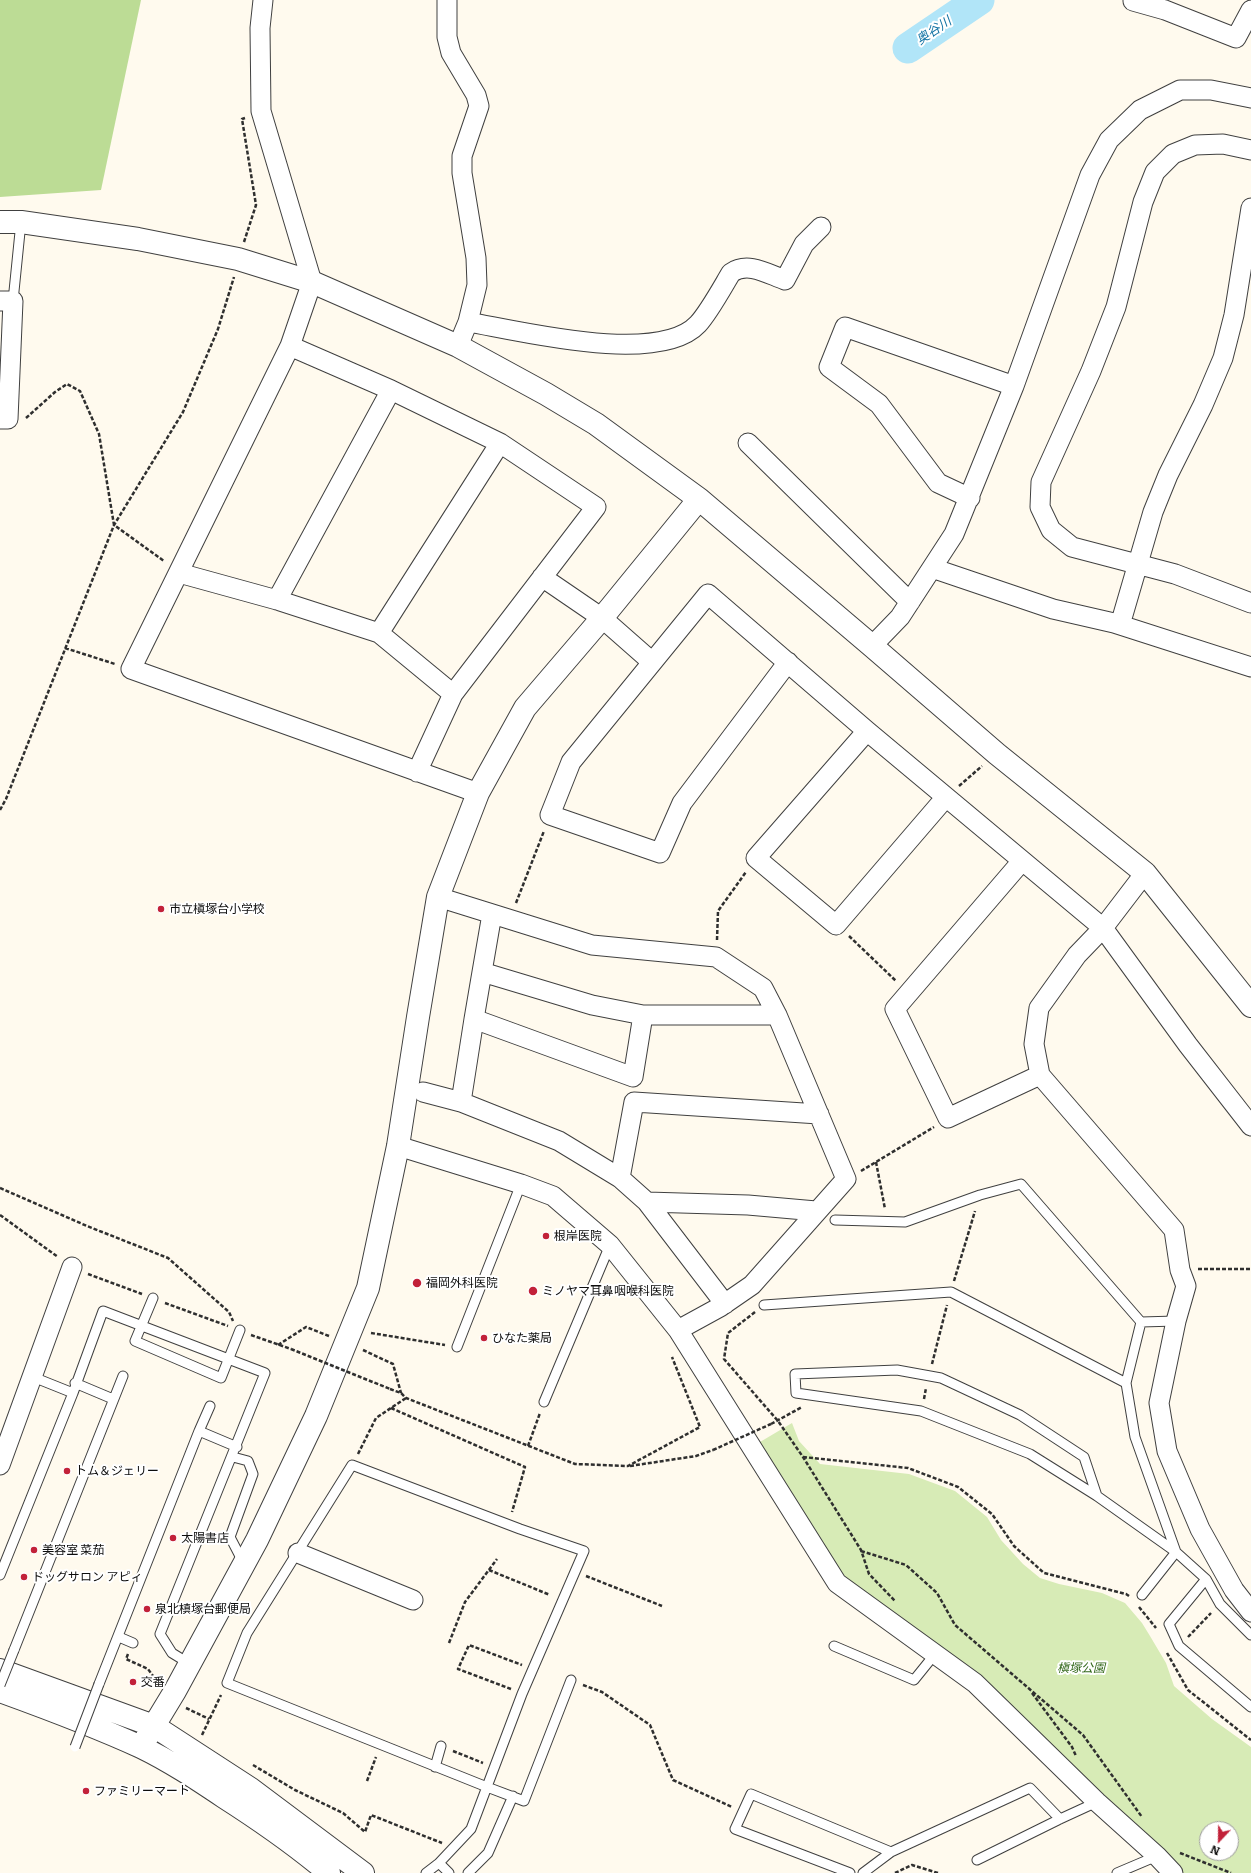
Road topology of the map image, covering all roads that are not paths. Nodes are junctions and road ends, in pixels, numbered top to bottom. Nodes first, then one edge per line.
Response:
1 (264, 0) edge
2 (447, 0) edge
3 (1133, 1) dead end
4 (1167, 5) edge
5 (1251, 10) edge
6 (1251, 98) edge
7 (1251, 150) edge
8 (1251, 208) edge
9 (10, 222) edge
10 (821, 228) dead end
11 (312, 282) junction
12 (7, 301) edge
13 (468, 322) junction
14 (290, 346) junction
15 (458, 346) junction
16 (1014, 386) junction
17 (391, 390) junction
18 (4, 419) edge
19 (500, 443) junction
20 (748, 443) dead end
21 (970, 498) junction
22 (699, 499) junction
23 (1137, 564) junction
24 (932, 568) junction
25 (179, 573) junction
26 (542, 577) junction
27 (277, 600) junction
28 (910, 602) junction
29 (1251, 603) edge
30 (602, 618) junction
31 (1120, 625) junction
32 (379, 633) junction
33 (872, 646) junction
34 (652, 662) junction
35 (788, 662) junction
36 (1251, 667) edge
37 (453, 694) junction
38 (867, 731) junction
39 (417, 772) junction
40 (478, 793) junction
41 (946, 797) junction
42 (1022, 861) junction
43 (1145, 873) junction
44 (438, 897) junction
45 (492, 914) junction
46 (1102, 928) junction
47 (482, 972) junction
48 (1251, 1006) edge
49 (644, 1015) junction
50 (777, 1015) junction
51 (474, 1019) junction
52 (1040, 1075) junction
53 (633, 1078) junction
54 (423, 1092) dead end
55 (460, 1102) junction
56 (634, 1102) junction
57 (819, 1114) junction
58 (1251, 1126) edge
59 (398, 1146) junction
60 (620, 1178) junction
61 (522, 1184) junction
62 (647, 1202) junction
63 (816, 1211) junction
64 (836, 1220) dead end
65 (610, 1245) junction
66 (72, 1268) road end
67 (153, 1298) road end
68 (725, 1304) junction
69 (764, 1305) dead end
70 (1176, 1321) junction
71 (1141, 1322) junction
72 (141, 1326) junction
73 (239, 1330) road end
74 (678, 1330) junction
75 (457, 1347) road end
76 (229, 1359) junction
77 (123, 1376) dead end
78 (33, 1377) junction
79 (1126, 1383) junction
80 (75, 1384) junction
81 (73, 1393) junction
82 (113, 1399) junction
83 (544, 1402) road end
84 (210, 1406) dead end
85 (7, 1422) edge
86 (199, 1431) junction
87 (236, 1447) junction
88 (233, 1456) junction
89 (0, 1465) edge
90 (1097, 1496) junction
91 (1176, 1552) junction
92 (298, 1553) junction
93 (244, 1563) junction
94 (0, 1575) edge
95 (1206, 1579) junction
96 (1142, 1595) dead end
97 (413, 1600) dead end
98 (1251, 1612) edge
99 (1251, 1635) edge
100 (119, 1637) junction
101 (133, 1643) road end
102 (834, 1646) dead end
103 (935, 1654) junction
104 (190, 1664) junction
105 (0, 1670) edge
106 (571, 1680) road end
107 (0, 1685) edge
108 (0, 1691) edge
109 (1251, 1706) edge
110 (154, 1726) junction
111 (441, 1746) road end
112 (75, 1747) dead end
113 (141, 1747) junction
114 (435, 1767) junction
115 (487, 1787) junction
116 (513, 1796) junction
117 (1097, 1802) junction
118 (1060, 1819) junction
119 (891, 1852) junction
120 (1157, 1856) junction
121 (977, 1860) dead end
122 (439, 1863) junction
123 (329, 1873) edge
124 (363, 1873) edge
125 (426, 1873) edge
126 (448, 1873) edge
127 (468, 1873) edge
128 (850, 1873) edge
129 (862, 1873) edge
130 (1117, 1873) edge
131 (1173, 1873) edge

1 - 11 street
2 - 13 street
3 - 4 street
4 - 5 street
6 - 16 street
7 - 23 street
8 - 23 street
9 - 11 street
9 - 12 lane
10 - 13 street
11 - 14 street
11 - 15 street
12 - 18 street
13 - 15 street
14 - 17 street
14 - 25 street
15 - 22 street
16 - 21 street
16 - 21 street
17 - 19 street
17 - 27 street
19 - 26 street
19 - 32 street
20 - 28 street
21 - 24 street
22 - 30 street
22 - 33 street
23 - 29 street
23 - 31 street
24 - 28 street
24 - 31 street
25 - 27 street
25 - 39 street
26 - 30 street
26 - 37 street
27 - 32 street
28 - 33 street
30 - 34 street
30 - 40 street
31 - 36 street
32 - 37 street
33 - 43 street
34 - 35 street
34 - 35 street
35 - 38 street
37 - 39 street
38 - 41 street
38 - 41 street
39 - 40 street
40 - 44 street
41 - 42 street
42 - 46 street
42 - 52 street
43 - 46 street
43 - 48 street
44 - 45 street
44 - 59 street
45 - 47 street
45 - 50 street
46 - 52 street
46 - 58 street
47 - 49 street
47 - 51 street
49 - 50 street
49 - 53 street
50 - 57 street
51 - 53 street
51 - 55 street
52 - 70 street
53 - 56 street
54 - 55 street
55 - 60 street
56 - 57 street
56 - 60 street
57 - 63 street
59 - 61 street
59 - 93 street
60 - 62 street
61 - 65 street
61 - 75 lane
62 - 63 street
62 - 68 street
63 - 68 street
64 - 71 lane
65 - 74 street
65 - 83 lane
66 - 78 street
67 - 72 lane
68 - 74 street
69 - 79 lane
70 - 71 lane
70 - 98 street
71 - 79 lane
72 - 76 lane
72 - 76 lane
72 - 80 lane
73 - 76 lane
74 - 103 street
76 - 87 lane
77 - 82 lane
78 - 81 lane
78 - 85 street
79 - 91 lane
80 - 81 lane
80 - 82 lane
81 - 94 lane
82 - 107 lane, bridge
84 - 86 lane
85 - 89 street
86 - 87 lane
86 - 100 lane
87 - 88 lane
88 - 93 lane
88 - 104 lane
90 - 90 lane
90 - 91 lane
91 - 95 lane
91 - 96 lane
92 - 97 street
92 - 114 lane
92 - 115 lane
93 - 104 street
95 - 99 lane
95 - 109 lane
100 - 101 lane
100 - 112 lane, bridge
102 - 103 lane
103 - 117 street
104 - 110 street
105 - 110 street
106 - 116 lane
108 - 113 street
110 - 113 street
110 - 124 street
111 - 114 lane
113 - 123 street
114 - 115 lane
115 - 116 lane
115 - 122 lane
116 - 127 lane
117 - 118 lane
117 - 120 street
118 - 119 lane
118 - 121 lane
119 - 128 lane
119 - 129 lane
120 - 130 lane
120 - 131 street
122 - 125 lane
122 - 126 lane

